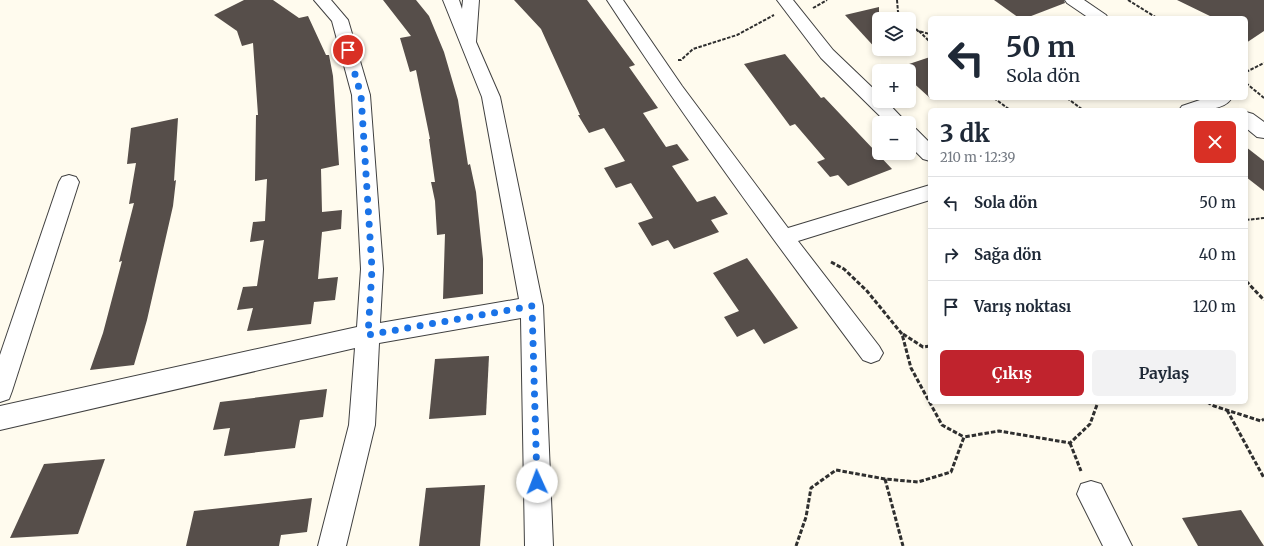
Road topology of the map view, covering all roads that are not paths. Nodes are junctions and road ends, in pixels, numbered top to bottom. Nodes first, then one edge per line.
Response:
1 (322, 0) edge
2 (451, 0) edge
3 (471, 0) edge
4 (615, 0) edge
5 (1073, 0) edge
6 (789, 4) edge
7 (1097, 16) edge
8 (468, 42) junction
9 (1216, 100) edge
10 (1224, 100) edge
11 (1194, 108) edge
12 (1234, 108) edge
13 (891, 116) edge
14 (1248, 120) edge
15 (1264, 132) edge
16 (916, 141) edge
17 (928, 152) edge
18 (70, 182) dead end
19 (928, 193) edge
20 (783, 238) junction
21 (532, 306) junction
22 (368, 335) junction
23 (870, 353) dead end
24 (0, 391) edge
25 (0, 418) edge
26 (1091, 494) road end
27 (332, 546) edge
28 (539, 546) edge
29 (1118, 546) edge

1 - 22 street
2 - 8 street
3 - 8 street
4 - 20 street
5 - 7 street
6 - 13 street
8 - 21 street
9 - 11 street
10 - 12 street
14 - 15 street
16 - 17 street
18 - 24 street
19 - 20 street
20 - 23 street
21 - 22 street
21 - 28 street
22 - 25 street
22 - 27 street
26 - 29 street

